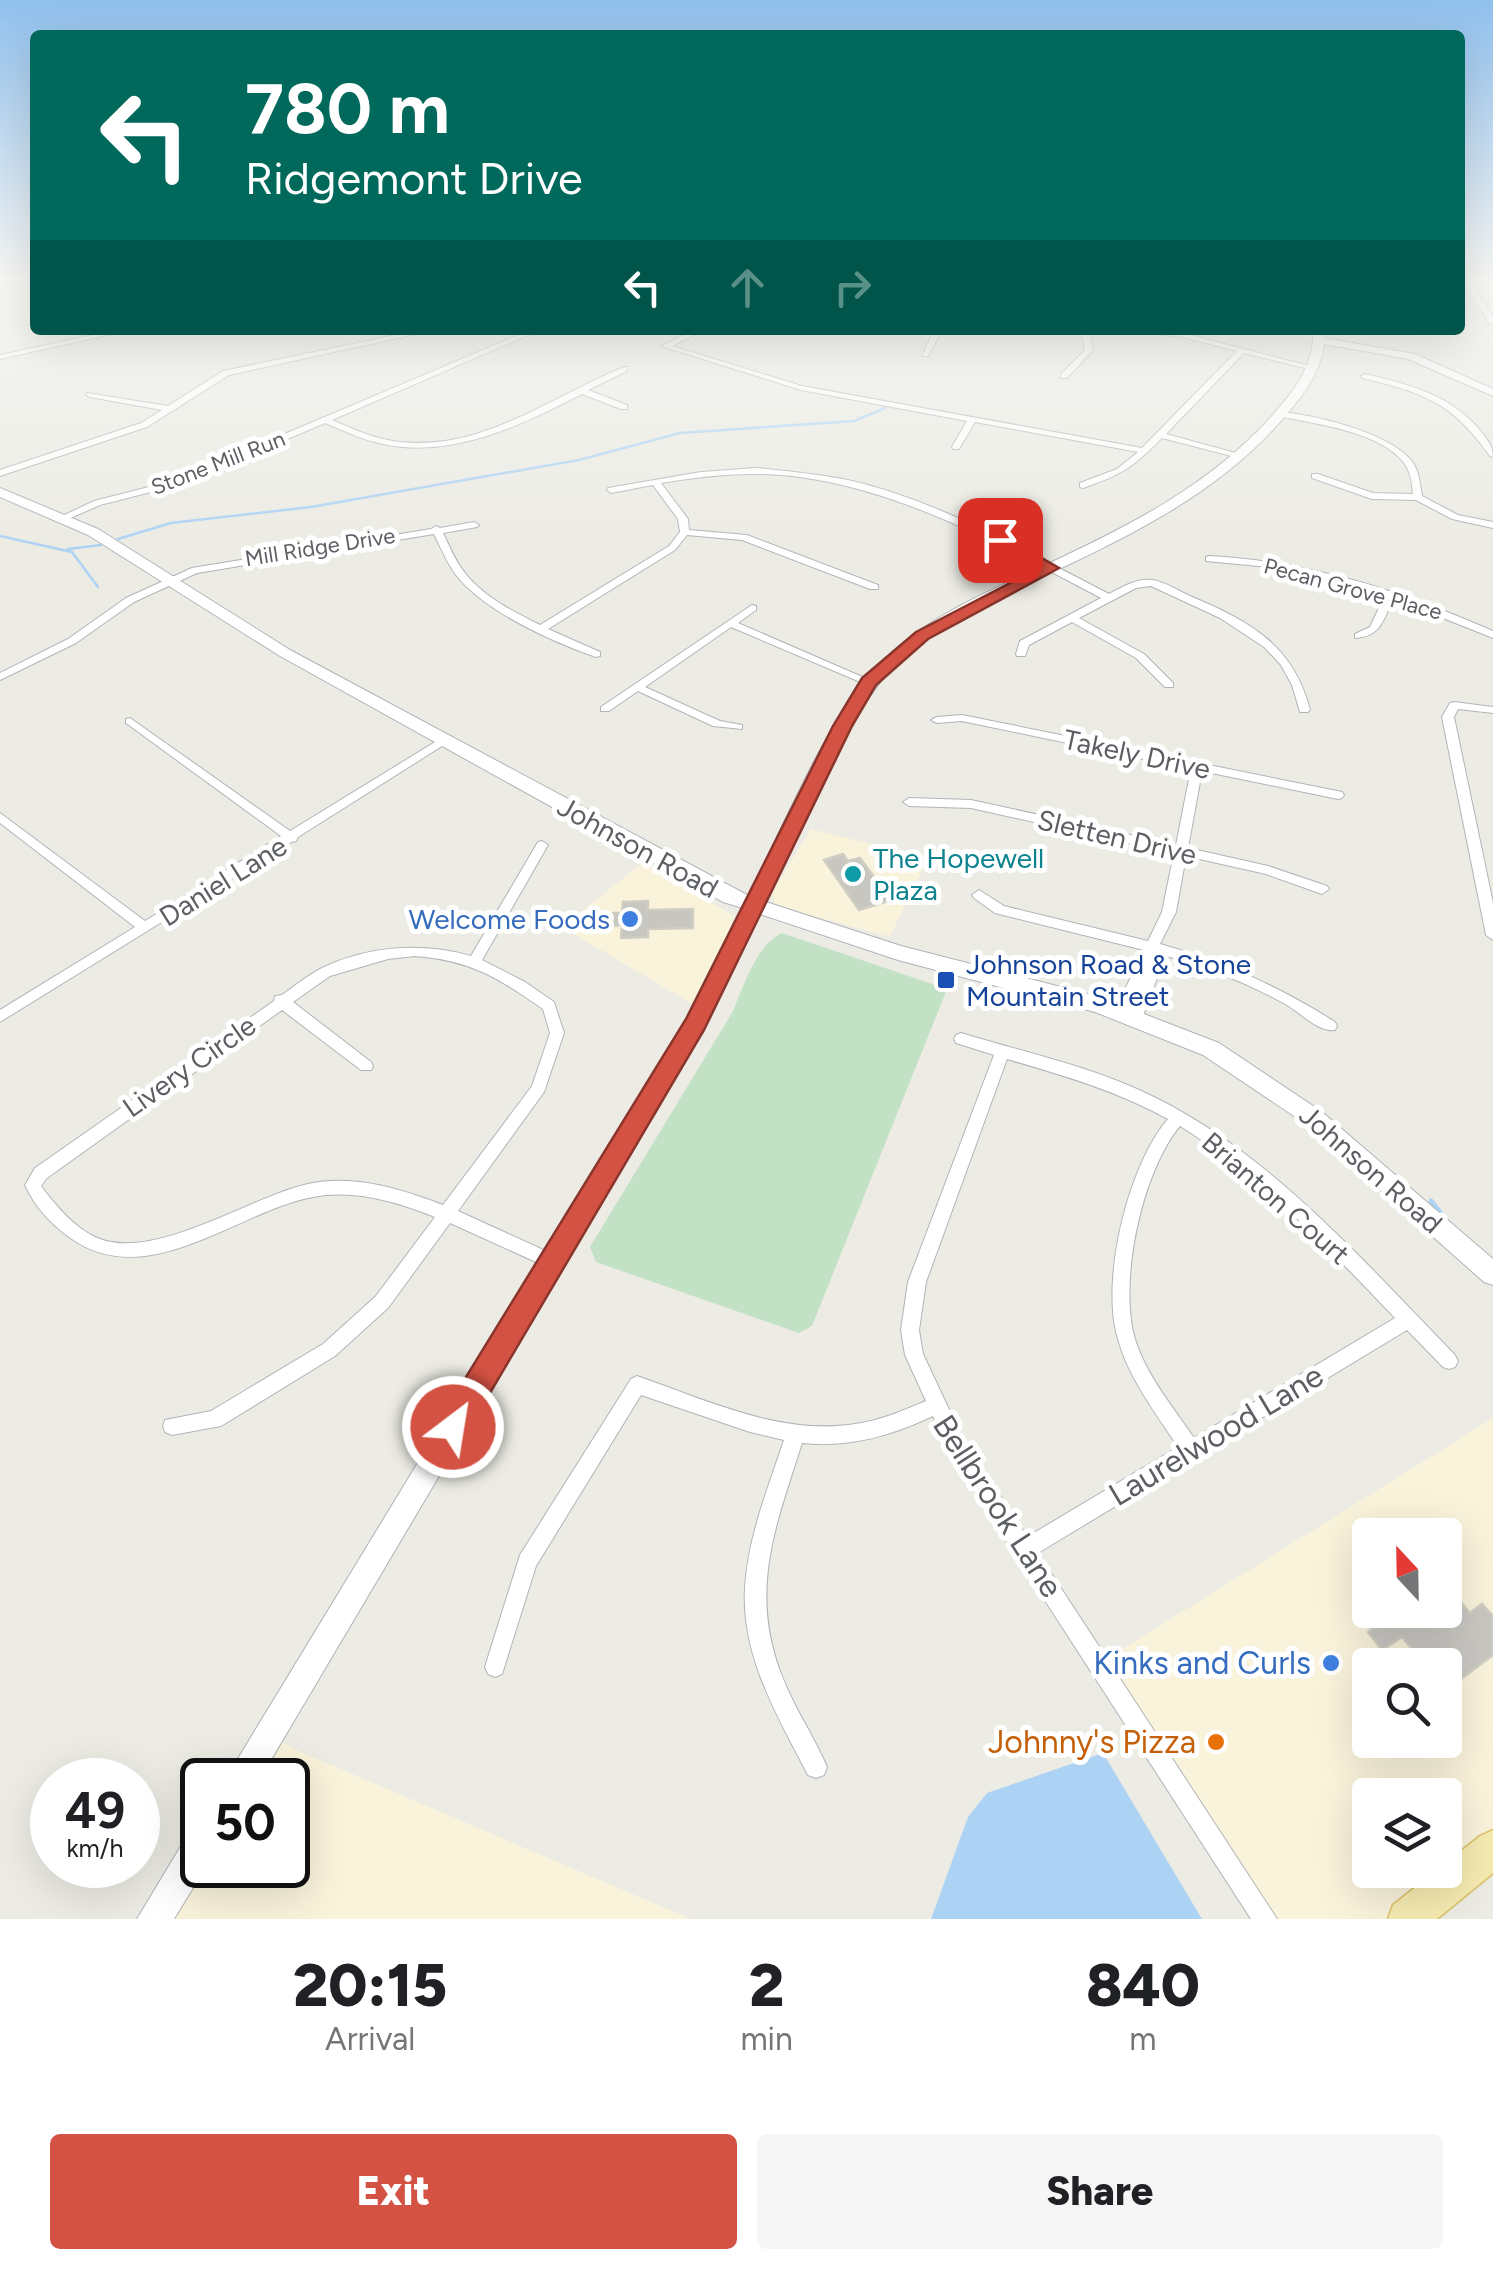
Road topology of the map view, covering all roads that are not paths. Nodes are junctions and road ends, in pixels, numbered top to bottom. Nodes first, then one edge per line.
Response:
1 (255, 366) edge
2 (453, 366) edge
3 (728, 366) edge
4 (1074, 366) edge
5 (1228, 366) edge
6 (1303, 366) edge
7 (1432, 366) edge
8 (624, 368) dead end
9 (1313, 368) joint
10 (1064, 376) dead end
11 (1365, 376) dead end
12 (580, 390) junction
13 (1493, 393) edge
14 (90, 395) dead end
15 (624, 407) dead end
16 (172, 409) junction
17 (1281, 414) junction
18 (325, 420) junction
19 (972, 420) junction
20 (1160, 435) junction
21 (956, 447) dead end
22 (1144, 451) junction
23 (1493, 454) edge
24 (1240, 457) junction
25 (0, 474) edge
26 (1314, 476) dead end
27 (656, 482) junction
28 (1083, 485) dead end
29 (611, 490) dead end
30 (0, 492) edge
31 (1418, 497) junction
32 (63, 518) junction
33 (474, 525) dead end
34 (1493, 525) edge
35 (436, 529) junction
36 (685, 532) junction
37 (1208, 559) dead end
38 (1051, 568) junction
39 (169, 582) junction
40 (874, 587) dead end
41 (1390, 595) junction
42 (1108, 598) junction
43 (752, 608) dead end
44 (1072, 618) junction
45 (730, 623) junction
46 (542, 628) junction
47 (1493, 635) edge
48 (1358, 636) dead end
49 (596, 654) dead end
50 (1021, 654) dead end
51 (0, 677) edge
52 (869, 682) junction
53 (1170, 685) dead end
54 (636, 687) junction
55 (605, 709) dead end
56 (1304, 710) dead end
57 (1493, 710) edge
58 (936, 720) dead end
59 (130, 721) dead end
60 (738, 727) dead end
61 (444, 741) junction
62 (1197, 766) junction
63 (1338, 795) dead end
64 (909, 802) dead end
65 (0, 817) edge
66 (292, 838) junction
67 (542, 844) dead end
68 (1183, 852) junction
69 (1322, 889) dead end
70 (979, 895) dead end
71 (753, 908) junction
72 (144, 928) junction
73 (1493, 935) edge
74 (1154, 948) junction
75 (475, 960) junction
76 (280, 1000) junction
77 (1128, 1014) junction
78 (0, 1017) edge
79 (1330, 1026) dead end
80 (961, 1040) dead end
81 (1002, 1052) junction
82 (366, 1066) dead end
83 (1178, 1118) junction
84 (444, 1215) junction
85 (554, 1262) junction
86 (1493, 1274) edge
87 (1408, 1320) junction
88 (1449, 1361) dead end
89 (934, 1406) junction
90 (172, 1426) dead end
91 (795, 1436) junction
92 (1191, 1450) junction
93 (1024, 1550) junction
94 (495, 1666) dead end
95 (254, 1758) edge
96 (816, 1767) dead end
97 (1493, 1849) edge
98 (180, 1878) edge
99 (154, 1919) edge
100 (1265, 1919) edge
101 (1407, 1919) edge

1 - 16 street
2 - 18 street, Stone Mill Run
3 - 19 street
4 - 10 street
5 - 20 street
6 - 9 street
7 - 13 main road
8 - 12 street
9 - 17 main road
11 - 23 street
12 - 15 street
12 - 18 street
14 - 16 street
16 - 25 street
17 - 24 main road
17 - 31 street
18 - 32 street, Stone Mill Run
19 - 21 street
19 - 22 street
20 - 22 street
20 - 24 street
22 - 28 street
24 - 38 main road
26 - 31 street
27 - 29 street
27 - 36 street
27 - 38 street
30 - 32 main road, Johnson Road
31 - 34 street
32 - 39 main road, Johnson Road
33 - 35 street, Mill Ridge Drive
35 - 39 street, Mill Ridge Drive
35 - 46 street
36 - 40 street
36 - 46 street
37 - 41 street, Pecan Grove Place
38 - 42 street
38 - 52 main road
39 - 51 street
39 - 61 main road, Johnson Road
41 - 47 street, Pecan Grove Place
41 - 48 street
42 - 44 street
42 - 56 street
43 - 45 street
44 - 50 street
44 - 53 street
45 - 52 street
45 - 54 street
46 - 49 street
52 - 71 main road
54 - 55 street
54 - 60 street
57 - 73 street
58 - 62 street, Takely Drive
59 - 66 street
61 - 66 street, Daniel Lane
61 - 71 main road, Johnson Road
62 - 63 street, Takely Drive
62 - 68 street
64 - 68 street, Sletten Drive
65 - 72 street
66 - 72 street, Daniel Lane
67 - 75 street
68 - 69 street, Sletten Drive
68 - 74 street
70 - 74 street
71 - 77 main road, Johnson Road
71 - 85 main road
72 - 78 street, Daniel Lane
74 - 77 street
74 - 79 street
75 - 76 street, Livery Circle
75 - 84 street, Livery Circle
76 - 82 street
76 - 84 street, Livery Circle
77 - 86 main road, Johnson Road
80 - 81 street, Brianton Court
81 - 83 street, Brianton Court
81 - 89 street, Bellbrook Lane
83 - 87 street, Brianton Court
83 - 92 street
84 - 85 street, Livery Circle
84 - 90 street, Livery Circle
85 - 95 main road
87 - 88 street, Brianton Court
87 - 92 street, Laurelwood Lane
89 - 91 street
89 - 93 street, Bellbrook Lane
91 - 94 street
91 - 96 street
92 - 93 street, Laurelwood Lane
93 - 100 street, Bellbrook Lane
97 - 101 main road
98 - 99 main road

